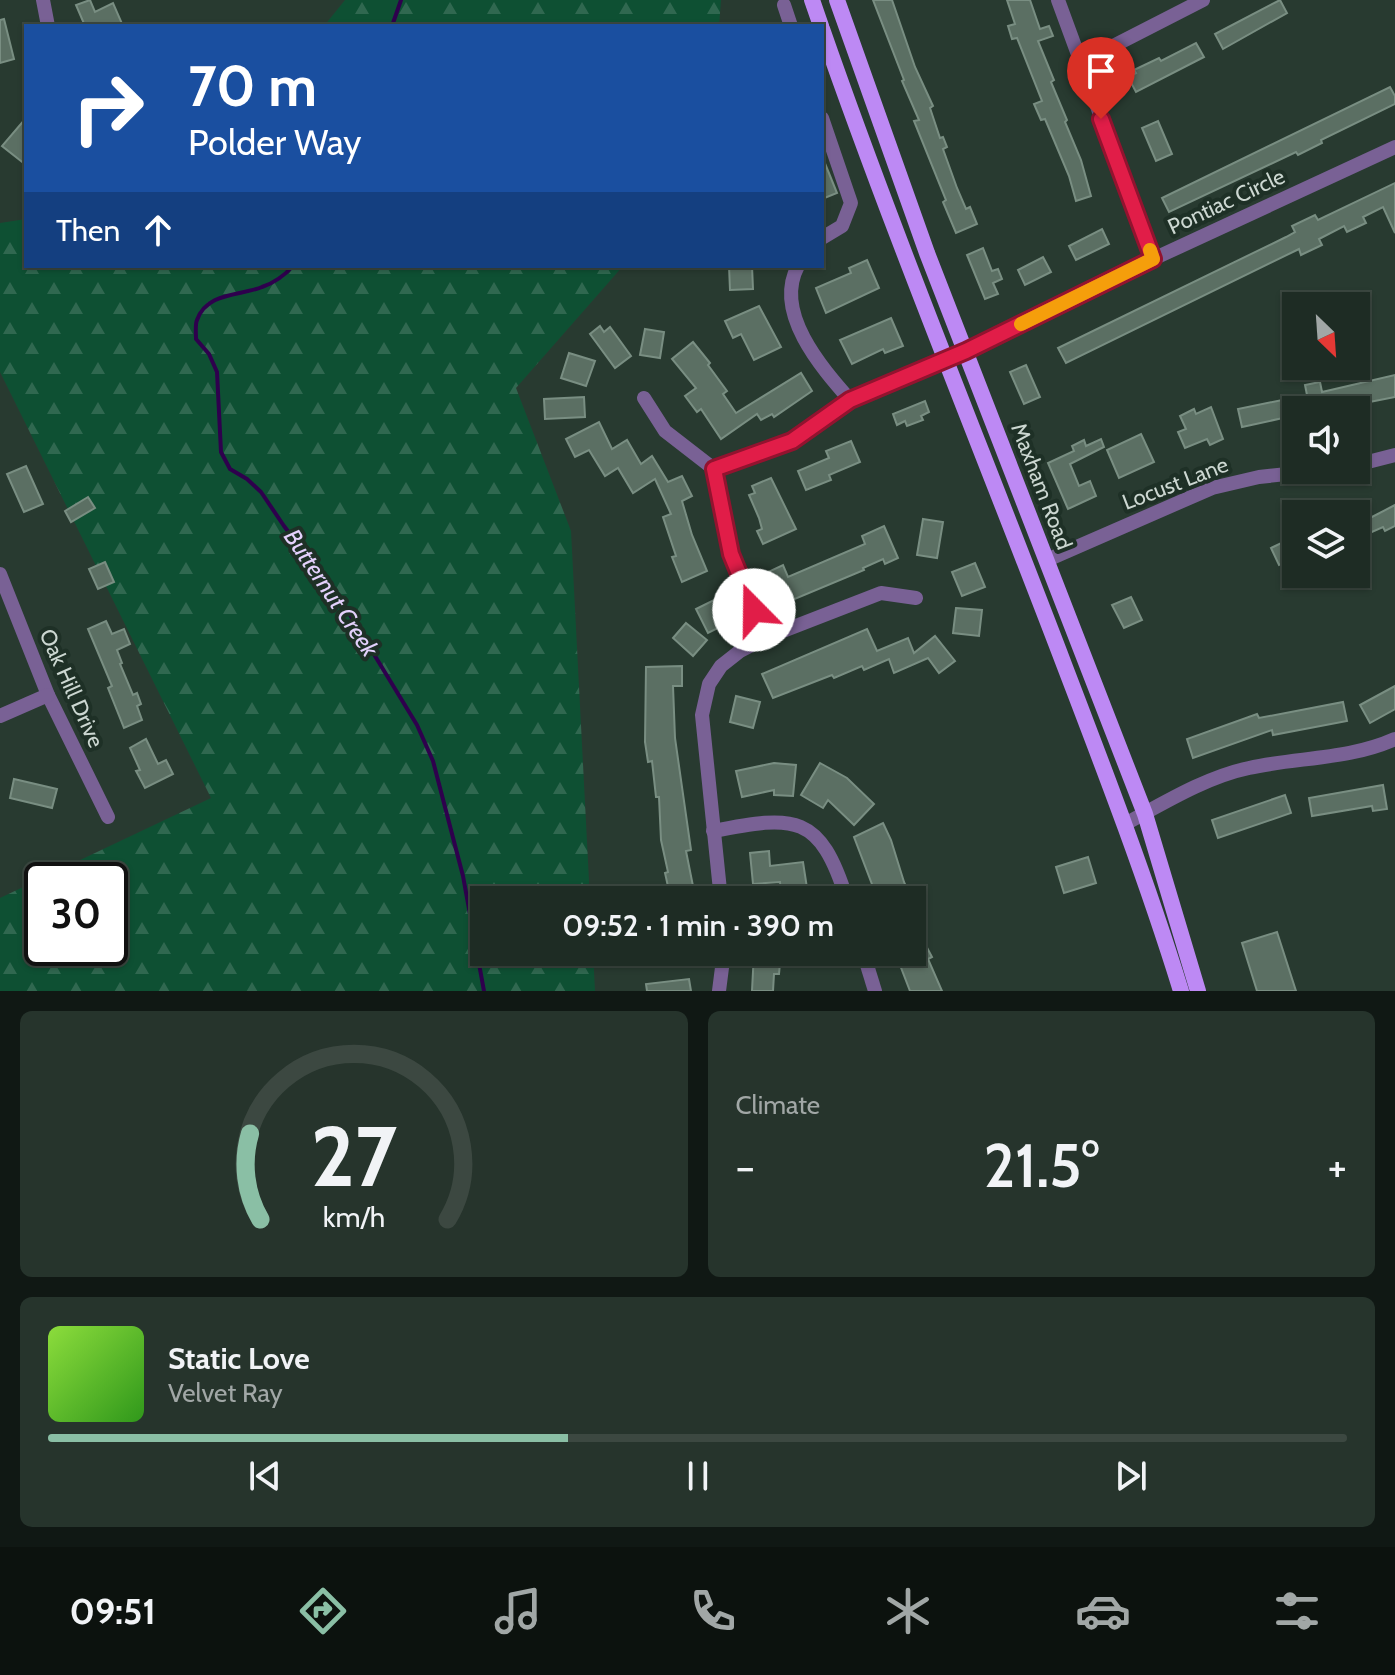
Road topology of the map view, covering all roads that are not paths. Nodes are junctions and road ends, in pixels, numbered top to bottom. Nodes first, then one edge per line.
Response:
1 (43, 0) edge
2 (812, 0) edge
3 (837, 0) edge
4 (1058, 0) edge
5 (1203, 0) edge
6 (784, 5) dead end
7 (48, 24) edge
8 (790, 24) edge
9 (821, 24) edge
10 (824, 34) edge
11 (1080, 63) junction
12 (824, 124) edge
13 (1395, 147) edge
14 (824, 237) edge
15 (1153, 259) junction
16 (798, 268) edge
17 (966, 351) junction
18 (947, 359) junction
19 (644, 398) dead end
20 (850, 400) junction
21 (1395, 455) edge
22 (1370, 461) edge
23 (714, 469) junction
24 (1282, 475) edge
25 (1047, 560) junction
26 (0, 574) edge
27 (916, 598) dead end
28 (765, 638) junction
29 (48, 695) junction
30 (0, 716) edge
31 (1395, 739) edge
32 (1145, 814) junction
33 (108, 817) dead end
34 (1125, 824) junction
35 (713, 831) junction
36 (719, 886) edge
37 (842, 886) edge
38 (722, 966) edge
39 (867, 966) edge
40 (874, 988) edge
41 (719, 991) edge
42 (1181, 991) edge
43 (1198, 991) edge

1 - 7 street
2 - 9 main road, Maxham Road
3 - 17 main road, Maxham Road
4 - 11 street
5 - 11 street
6 - 8 street
10 - 18 main road, Maxham Road
11 - 15 street
12 - 14 street
13 - 15 street, Pontiac Circle
15 - 17 street, Pontiac Circle
16 - 20 street
17 - 18 street, Pontiac Circle
17 - 25 main road, Maxham Road
18 - 20 street, Pontiac Circle
18 - 34 main road, Maxham Road
19 - 23 street
20 - 23 street, Pontiac Circle
21 - 22 street
23 - 28 street
24 - 25 street, Locust Lane
25 - 32 main road, Maxham Road
26 - 29 street, Oak Hill Drive
27 - 28 street
28 - 35 street
29 - 30 street
29 - 33 street, Oak Hill Drive
31 - 32 street
32 - 34 street
32 - 43 main road, Maxham Road
34 - 42 main road, Maxham Road
35 - 36 street
35 - 37 street
38 - 41 street
39 - 40 street

